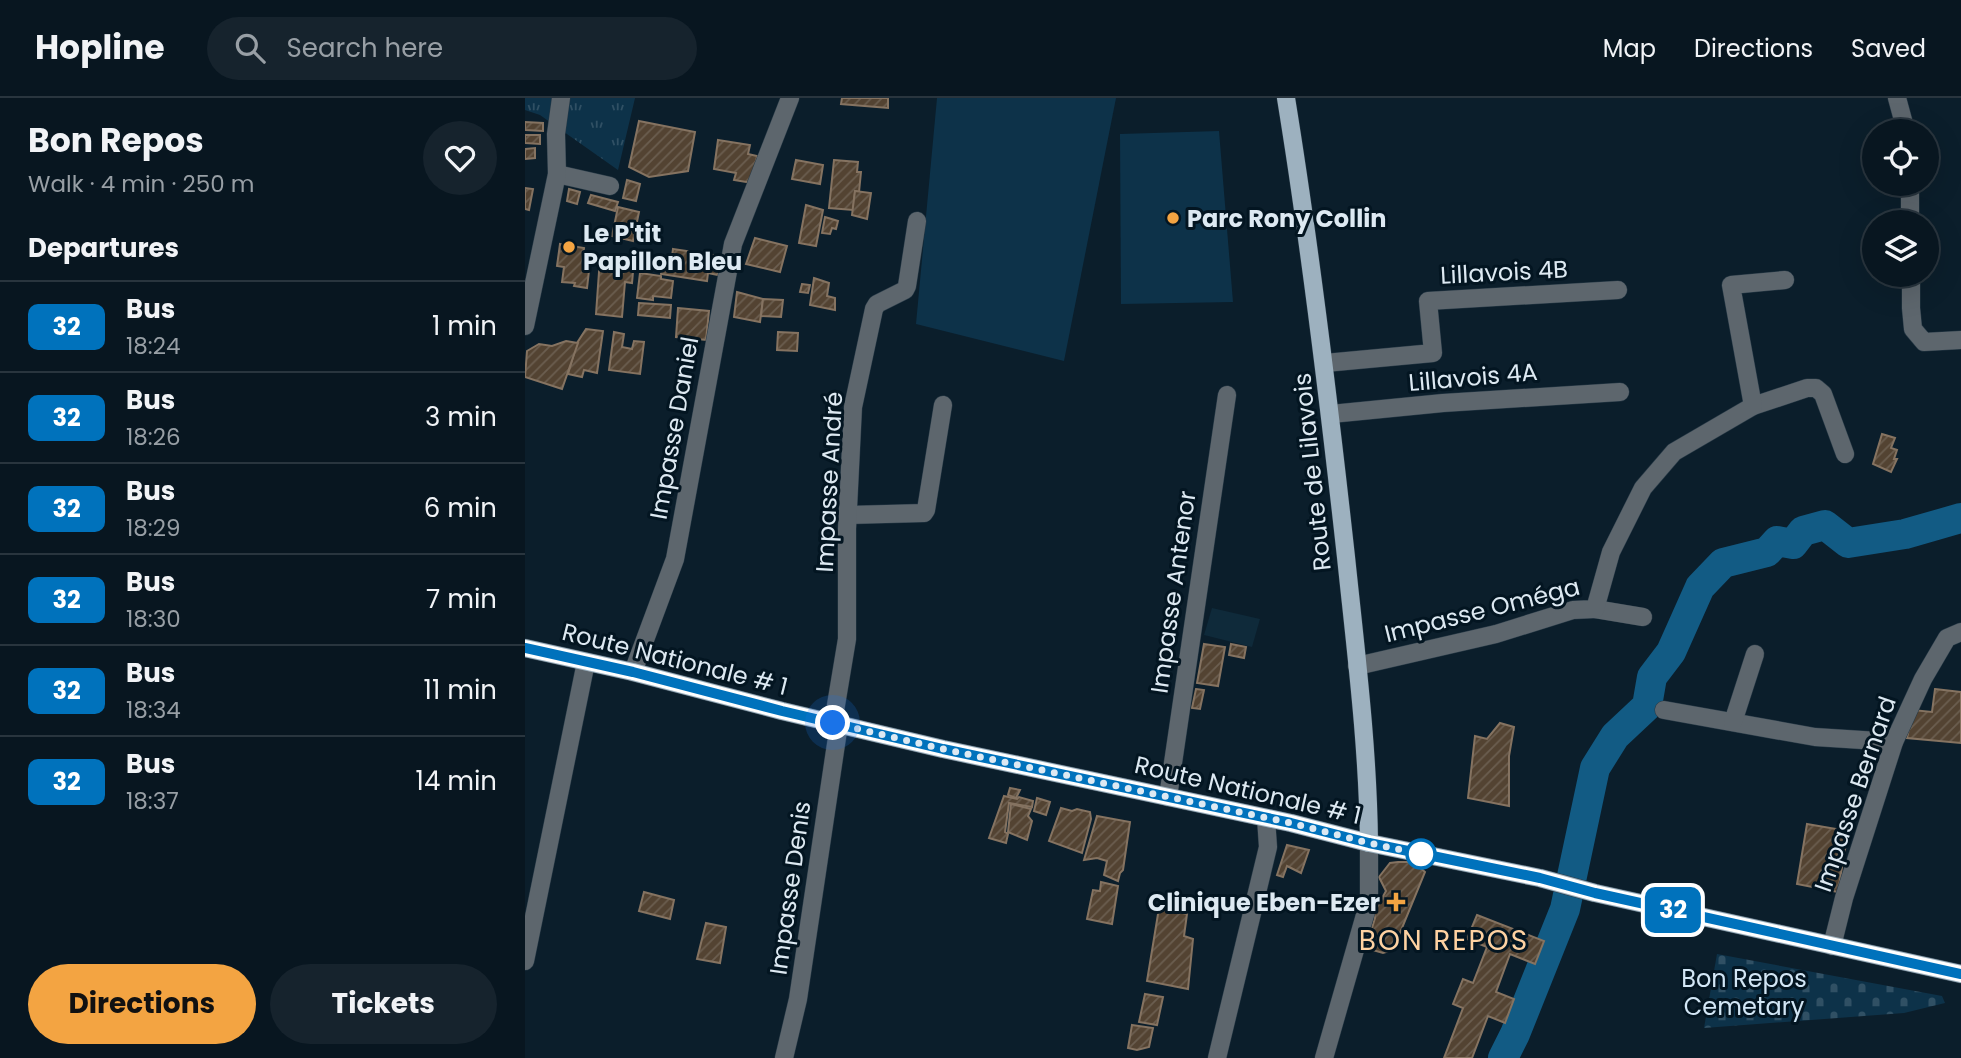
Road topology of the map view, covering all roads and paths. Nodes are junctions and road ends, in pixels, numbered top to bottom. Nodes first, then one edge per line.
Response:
1 (561, 98) edge
2 (790, 98) edge
3 (1286, 98) edge
4 (1897, 98) edge
5 (1903, 119) edge
6 (557, 174) junction
7 (610, 186) dead end
8 (917, 221) dead end
9 (1785, 279) dead end
10 (1911, 287) edge
11 (1618, 290) dead end
12 (525, 326) edge
13 (1961, 340) edge
14 (1325, 363) junction
15 (1620, 392) dead end
16 (1227, 395) dead end
17 (943, 405) dead end
18 (1753, 406) junction
19 (1331, 414) junction
20 (1845, 454) dead end
21 (848, 515) junction
22 (1595, 609) junction
23 (1643, 617) dead end
24 (1961, 632) edge
25 (525, 648) edge
26 (1755, 654) dead end
27 (586, 662) junction
28 (1357, 666) junction
29 (633, 672) junction
30 (1664, 710) dead end
31 (1733, 722) junction
32 (836, 723) junction
33 (1895, 742) junction
34 (1168, 797) junction
35 (1266, 818) junction
36 (1369, 843) junction
37 (1832, 946) junction
38 (525, 961) edge
39 (1961, 974) edge
40 (784, 1058) edge
41 (1217, 1058) edge
42 (1324, 1058) edge

1 - 6 street
2 - 29 street, Impasse Daniel
3 - 14 main road, Route de Lilavois
4 - 5 street
6 - 7 street
6 - 12 street
8 - 21 street, Impasse André
9 - 18 street
10 - 13 street
11 - 14 street, Lillavois 4B
14 - 19 main road, Route de Lilavois
15 - 19 street, Lillavois 4A
16 - 34 street, Impasse Antenor
17 - 21 street
18 - 20 street, Impasse Oméga
18 - 22 street, Impasse Oméga
19 - 28 main road, Route de Lilavois
21 - 32 street, Impasse André
22 - 23 street
22 - 28 street, Impasse Oméga
24 - 33 street, Impasse Bernard
25 - 27 main road, Route Nationale # 1
26 - 31 street
27 - 29 main road, Route Nationale # 1
27 - 38 street
28 - 36 main road, Route de Lilavois
29 - 32 main road, Route Nationale # 1
30 - 31 street
31 - 33 street
32 - 34 main road, Route Nationale # 1
32 - 40 street, Impasse Denis
33 - 37 street, Impasse Bernard
34 - 35 main road, Route Nationale # 1
35 - 36 main road, Route Nationale # 1
35 - 41 street
36 - 37 main road, Route Nationale # 1
36 - 42 street
37 - 39 main road, Route Nationale # 1

